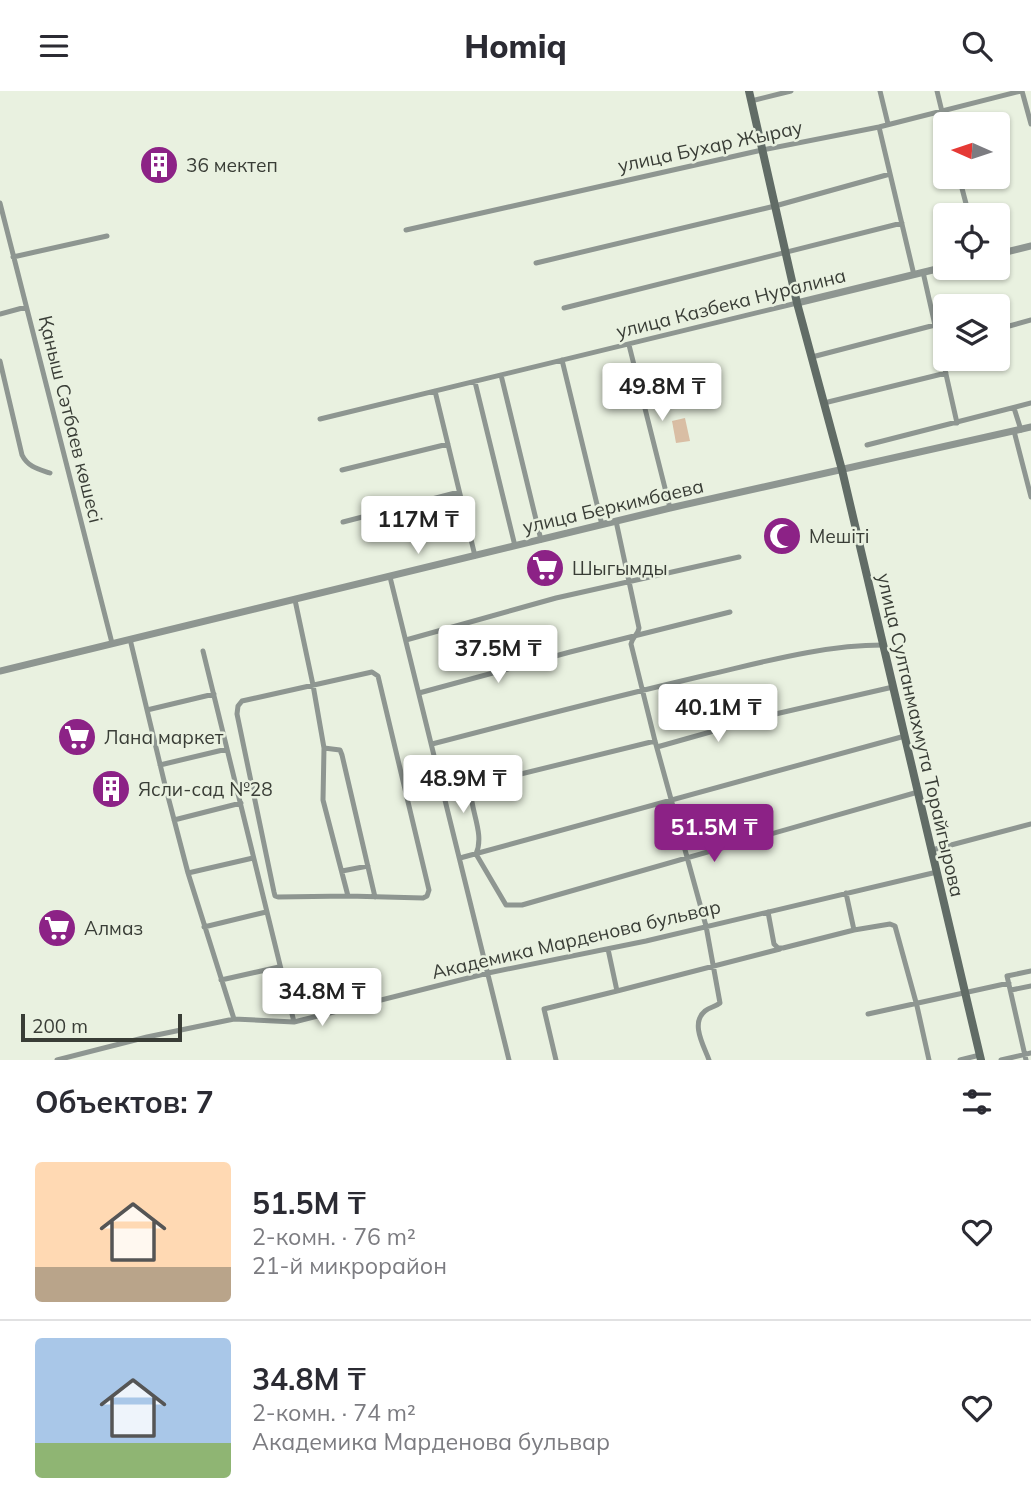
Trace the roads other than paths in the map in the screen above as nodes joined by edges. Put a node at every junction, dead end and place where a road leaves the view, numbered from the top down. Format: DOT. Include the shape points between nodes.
graph roads {
  1 [pos="749,91"];
  2 [pos="791,91"];
  3 [pos="880,91"];
  4 [pos="937,91"];
  5 [pos="1021,91"];
  6 [pos="996,94"];
  7 [pos="751,101"];
  8 [pos="942,111"];
  9 [pos="888,124"];
  10 [pos="1031,124"];
  11 [pos="879,127"];
  12 [pos="762,150"];
  13 [pos="890,174"];
  14 [pos="0,203"];
  15 [pos="775,206"];
  16 [pos="902,223"];
  17 [pos="406,230"];
  18 [pos="107,236"];
  19 [pos="1031,246"];
  20 [pos="785,251"];
  21 [pos="1010,251"];
  22 [pos="13,257"];
  23 [pos="536,263"];
  24 [pos="933,270"];
  25 [pos="918,274"];
  26 [pos="797,303"];
  27 [pos="26,307"];
  28 [pos="564,308"];
  29 [pos="0,314"];
  30 [pos="933,319"];
  31 [pos="1031,320"];
  32 [pos="933,326"];
  33 [pos="1010,326"];
  34 [pos="629,345"];
  35 [pos="811,357"];
  36 [pos="562,360"];
  37 [pos="0,361"];
  38 [pos="946,373"];
  39 [pos="501,375"];
  40 [pos="475,381"];
  41 [pos="435,391"];
  42 [pos="824,403"];
  43 [pos="1031,403"];
  44 [pos="1014,408"];
  45 [pos="320,419"];
  46 [pos="957,423"];
  47 [pos="1031,427"];
  48 [pos="1017,431"];
  49 [pos="448,444"];
  50 [pos="867,445"];
  51 [pos="342,470"];
  52 [pos="842,470"];
  53 [pos="50,473"];
  54 [pos="459,492"];
  55 [pos="1031,496"];
  56 [pos="670,508"];
  57 [pos="616,521"];
  58 [pos="342,522"];
  59 [pos="602,524"];
  60 [pos="541,540"];
  61 [pos="515,546"];
  62 [pos="475,556"];
  63 [pos="739,557"];
  64 [pos="390,577"];
  65 [pos="628,582"];
  66 [pos="295,600"];
  67 [pos="730,612"];
  68 [pos="637,635"];
  69 [pos="130,639"];
  70 [pos="406,640"];
  71 [pos="112,643"];
  72 [pos="883,645"];
  73 [pos="203,652"];
  74 [pos="0,671"];
  75 [pos="313,685"];
  76 [pos="894,687"];
  77 [pos="643,690"];
  78 [pos="419,693"];
  79 [pos="214,694"];
  80 [pos="147,710"];
  81 [pos="905,736"];
  82 [pos="432,744"];
  83 [pos="656,744"];
  84 [pos="324,748"];
  85 [pos="227,749"];
  86 [pos="160,765"];
  87 [pos="918,792"];
  88 [pos="671,801"];
  89 [pos="241,803"];
  90 [pos="174,820"];
  91 [pos="1031,824"];
  92 [pos="932,850"];
  93 [pos="476,854"];
  94 [pos="253,858"];
  95 [pos="687,858"];
  96 [pos="460,859"];
  97 [pos="368,866"];
  98 [pos="342,871"];
  99 [pos="937,872"];
  100 [pos="188,873"];
  101 [pos="846,893"];
  102 [pos="348,896"];
  103 [pos="375,897"];
  104 [pos="266,912"];
  105 [pos="768,912"];
  106 [pos="706,926"];
  107 [pos="204,927"];
  108 [pos="854,930"];
  109 [pos="783,948"];
  110 [pos="608,949"];
  111 [pos="712,966"];
  112 [pos="279,967"];
  113 [pos="1031,971"];
  114 [pos="488,973"];
  115 [pos="221,980"];
  116 [pos="1031,986"];
  117 [pos="1010,987"];
  118 [pos="617,991"];
  119 [pos="966,994"];
  120 [pos="916,1004"];
  121 [pos="868,1014"];
  122 [pos="234,1019"];
  123 [pos="293,1022"];
  124 [pos="1027,1056"];
  125 [pos="981,1058"];
  126 [pos="57,1060"];
  127 [pos="509,1060"];
  128 [pos="556,1060"];
  129 [pos="709,1060"];
  130 [pos="929,1060"];
  131 [pos="960,1060"];
  132 [pos="1001,1060"];
  1 -- 7 [label="main road, улица Султанмахмута Торайгырова"];
  2 -- 7 [label="street"];
  3 -- 9 [label="street"];
  4 -- 8 [label="street"];
  5 -- 6 [label="street, улица Бухар Жырау"];
  5 -- 10 [label="street"];
  6 -- 8 [label="street, улица Бухар Жырау"];
  7 -- 12 [label="main road, улица Султанмахмута Торайгырова"];
  8 -- 9 [label="street, улица Бухар Жырау"];
  9 -- 11 [label="street, улица Бухар Жырау"];
  11 -- 12 [label="street, улица Бухар Жырау"];
  11 -- 13 [label="street"];
  12 -- 15 [label="main road, улица Султанмахмута Торайгырова"];
  12 -- 17 [label="street, улица Бухар Жырау"];
  13 -- 15 [label="street"];
  13 -- 16 [label="street"];
  14 -- 22 [label="street, Қаныш Сәтбаев көшесі"];
  15 -- 20 [label="main road, улица Султанмахмута Торайгырова"];
  15 -- 23 [label="street"];
  16 -- 20 [label="street"];
  16 -- 25 [label="street"];
  18 -- 22 [label="street"];
  19 -- 21 [label="street"];
  20 -- 26 [label="main road, улица Султанмахмута Торайгырова"];
  20 -- 28 [label="street"];
  22 -- 27 [label="street, Қаныш Сәтбаев көшесі"];
  24 -- 25 [label="street, улица Казбека Нуралина"];
  25 -- 26 [label="street, улица Казбека Нуралина"];
  25 -- 30 [label="street"];
  26 -- 34 [label="street, улица Казбека Нуралина"];
  26 -- 35 [label="main road, улица Султанмахмута Торайгырова"];
  27 -- 29 [label="street"];
  27 -- 71 [label="street, Қаныш Сәтбаев көшесі"];
  31 -- 33 [label="street"];
  32 -- 35 [label="street"];
  34 -- 36 [label="street, улица Казбека Нуралина"];
  34 -- 56 [label="street"];
  35 -- 42 [label="main road, улица Султанмахмута Торайгырова"];
  36 -- 39 [label="street, улица Казбека Нуралина"];
  36 -- 59 [label="street"];
  37 -- 53 [label="street" via="22,455 31,467"];
  38 -- 42 [label="street"];
  38 -- 46 [label="street"];
  39 -- 40 [label="street, улица Казбека Нуралина"];
  39 -- 60 [label="street"];
  40 -- 41 [label="street, улица Казбека Нуралина"];
  40 -- 61 [label="street"];
  41 -- 45 [label="street, улица Казбека Нуралина"];
  41 -- 49 [label="street"];
  42 -- 52 [label="main road, улица Султанмахмута Торайгырова"];
  43 -- 44 [label="street"];
  44 -- 46 [label="street"];
  44 -- 48 [label="street"];
  46 -- 50 [label="street"];
  47 -- 48 [label="street, улица Беркимбаева"];
  48 -- 52 [label="street, улица Беркимбаева"];
  48 -- 55 [label="street"];
  49 -- 51 [label="street"];
  49 -- 54 [label="street"];
  52 -- 56 [label="street, улица Беркимбаева"];
  52 -- 72 [label="main road, улица Султанмахмута Торайгырова"];
  54 -- 58 [label="street"];
  54 -- 62 [label="street"];
  56 -- 57 [label="street, улица Беркимбаева"];
  57 -- 59 [label="street, улица Беркимбаева"];
  57 -- 65 [label="street"];
  59 -- 60 [label="street, улица Беркимбаева"];
  60 -- 61 [label="street, улица Беркимбаева"];
  61 -- 62 [label="street, улица Беркимбаева"];
  62 -- 64 [label="street, улица Беркимбаева"];
  63 -- 65 [label="street"];
  64 -- 66 [label="street, улица Беркимбаева"];
  64 -- 70 [label="street"];
  65 -- 68 [label="street" via="639,625"];
  65 -- 70 [label="street"];
  66 -- 69 [label="street, улица Беркимбаева"];
  66 -- 75 [label="street"];
  67 -- 68 [label="street"];
  68 -- 77 [label="street" via="631,644"];
  68 -- 78 [label="street"];
  69 -- 71 [label="street, улица Беркимбаева"];
  69 -- 80 [label="street"];
  70 -- 78 [label="street"];
  71 -- 74 [label="street, улица Беркимбаева"];
  72 -- 76 [label="main road, улица Султанмахмута Торайгырова"];
  72 -- 77 [label="street" via="834,647"];
  73 -- 79 [label="street"];
  75 -- 84 [label="street"];
  75 -- 102 [label="street" via="242,701 237,714 275,895"];
  75 -- 103 [label="street" via="372,672 378,676 429,890 423,898"];
  76 -- 81 [label="main road, улица Султанмахмута Торайгырова"];
  76 -- 83 [label="street"];
  77 -- 82 [label="street"];
  77 -- 83 [label="street"];
  78 -- 82 [label="street"];
  79 -- 80 [label="street"];
  79 -- 85 [label="street"];
  80 -- 86 [label="street"];
  81 -- 87 [label="main road, улица Султанмахмута Торайгырова"];
  81 -- 88 [label="street"];
  82 -- 96 [label="street"];
  83 -- 88 [label="street"];
  83 -- 93 [label="street" via="476,785 471,790 479,847"];
  84 -- 97 [label="street" via="340,750 342,755"];
  84 -- 98 [label="street" via="323,800"];
  85 -- 86 [label="street"];
  85 -- 89 [label="street"];
  86 -- 90 [label="street"];
  87 -- 92 [label="main road, улица Султанмахмута Торайгырова"];
  87 -- 95 [label="street"];
  88 -- 93 [label="street"];
  88 -- 95 [label="street"];
  89 -- 90 [label="street"];
  89 -- 94 [label="street"];
  90 -- 100 [label="street"];
  91 -- 92 [label="street"];
  92 -- 99 [label="main road, улица Султанмахмута Торайгырова"];
  93 -- 95 [label="street" via="506,905 522,905"];
  93 -- 96 [label="street"];
  94 -- 100 [label="street"];
  94 -- 104 [label="street"];
  95 -- 106 [label="street"];
  96 -- 114 [label="street"];
  97 -- 98 [label="street"];
  97 -- 103 [label="street"];
  98 -- 102 [label="street"];
  99 -- 101 [label="street, Академика Марденова бульвар"];
  99 -- 119 [label="main road, улица Султанмахмута Торайгырова"];
  100 -- 107 [label="street"];
  101 -- 105 [label="street, Академика Марденова бульвар"];
  101 -- 108 [label="street"];
  102 -- 103 [label="street"];
  104 -- 107 [label="street"];
  104 -- 112 [label="street"];
  105 -- 106 [label="street, Академика Марденова бульвар"];
  105 -- 109 [label="street" via="774,944"];
  106 -- 110 [label="street, Академика Марденова бульвар"];
  106 -- 111 [label="street"];
  107 -- 115 [label="street"];
  108 -- 109 [label="street"];
  108 -- 120 [label="street" via="895,926"];
  109 -- 111 [label="street"];
  110 -- 114 [label="street, Академика Марденова бульвар"];
  110 -- 118 [label="street"];
  111 -- 118 [label="street"];
  111 -- 129 [label="street" via="720,1003 701,1015 698,1029"];
  112 -- 115 [label="street"];
  112 -- 123 [label="street"];
  113 -- 117 [label="street" via="1007,976"];
  114 -- 123 [label="street, Академика Марденова бульвар"];
  114 -- 127 [label="street"];
  115 -- 122 [label="street"];
  116 -- 117 [label="street"];
  117 -- 119 [label="street"];
  117 -- 124 [label="street"];
  118 -- 128 [label="street" via="544,1009"];
  119 -- 120 [label="street"];
  119 -- 125 [label="main road, улица Султанмахмута Торайгырова"];
  120 -- 121 [label="street"];
  120 -- 130 [label="street"];
  122 -- 123 [label="street, Академика Марденова бульвар"];
  122 -- 126 [label="street, Академика Марденова бульвар"];
  124 -- 132 [label="street"];
  125 -- 131 [label="street"];
}
